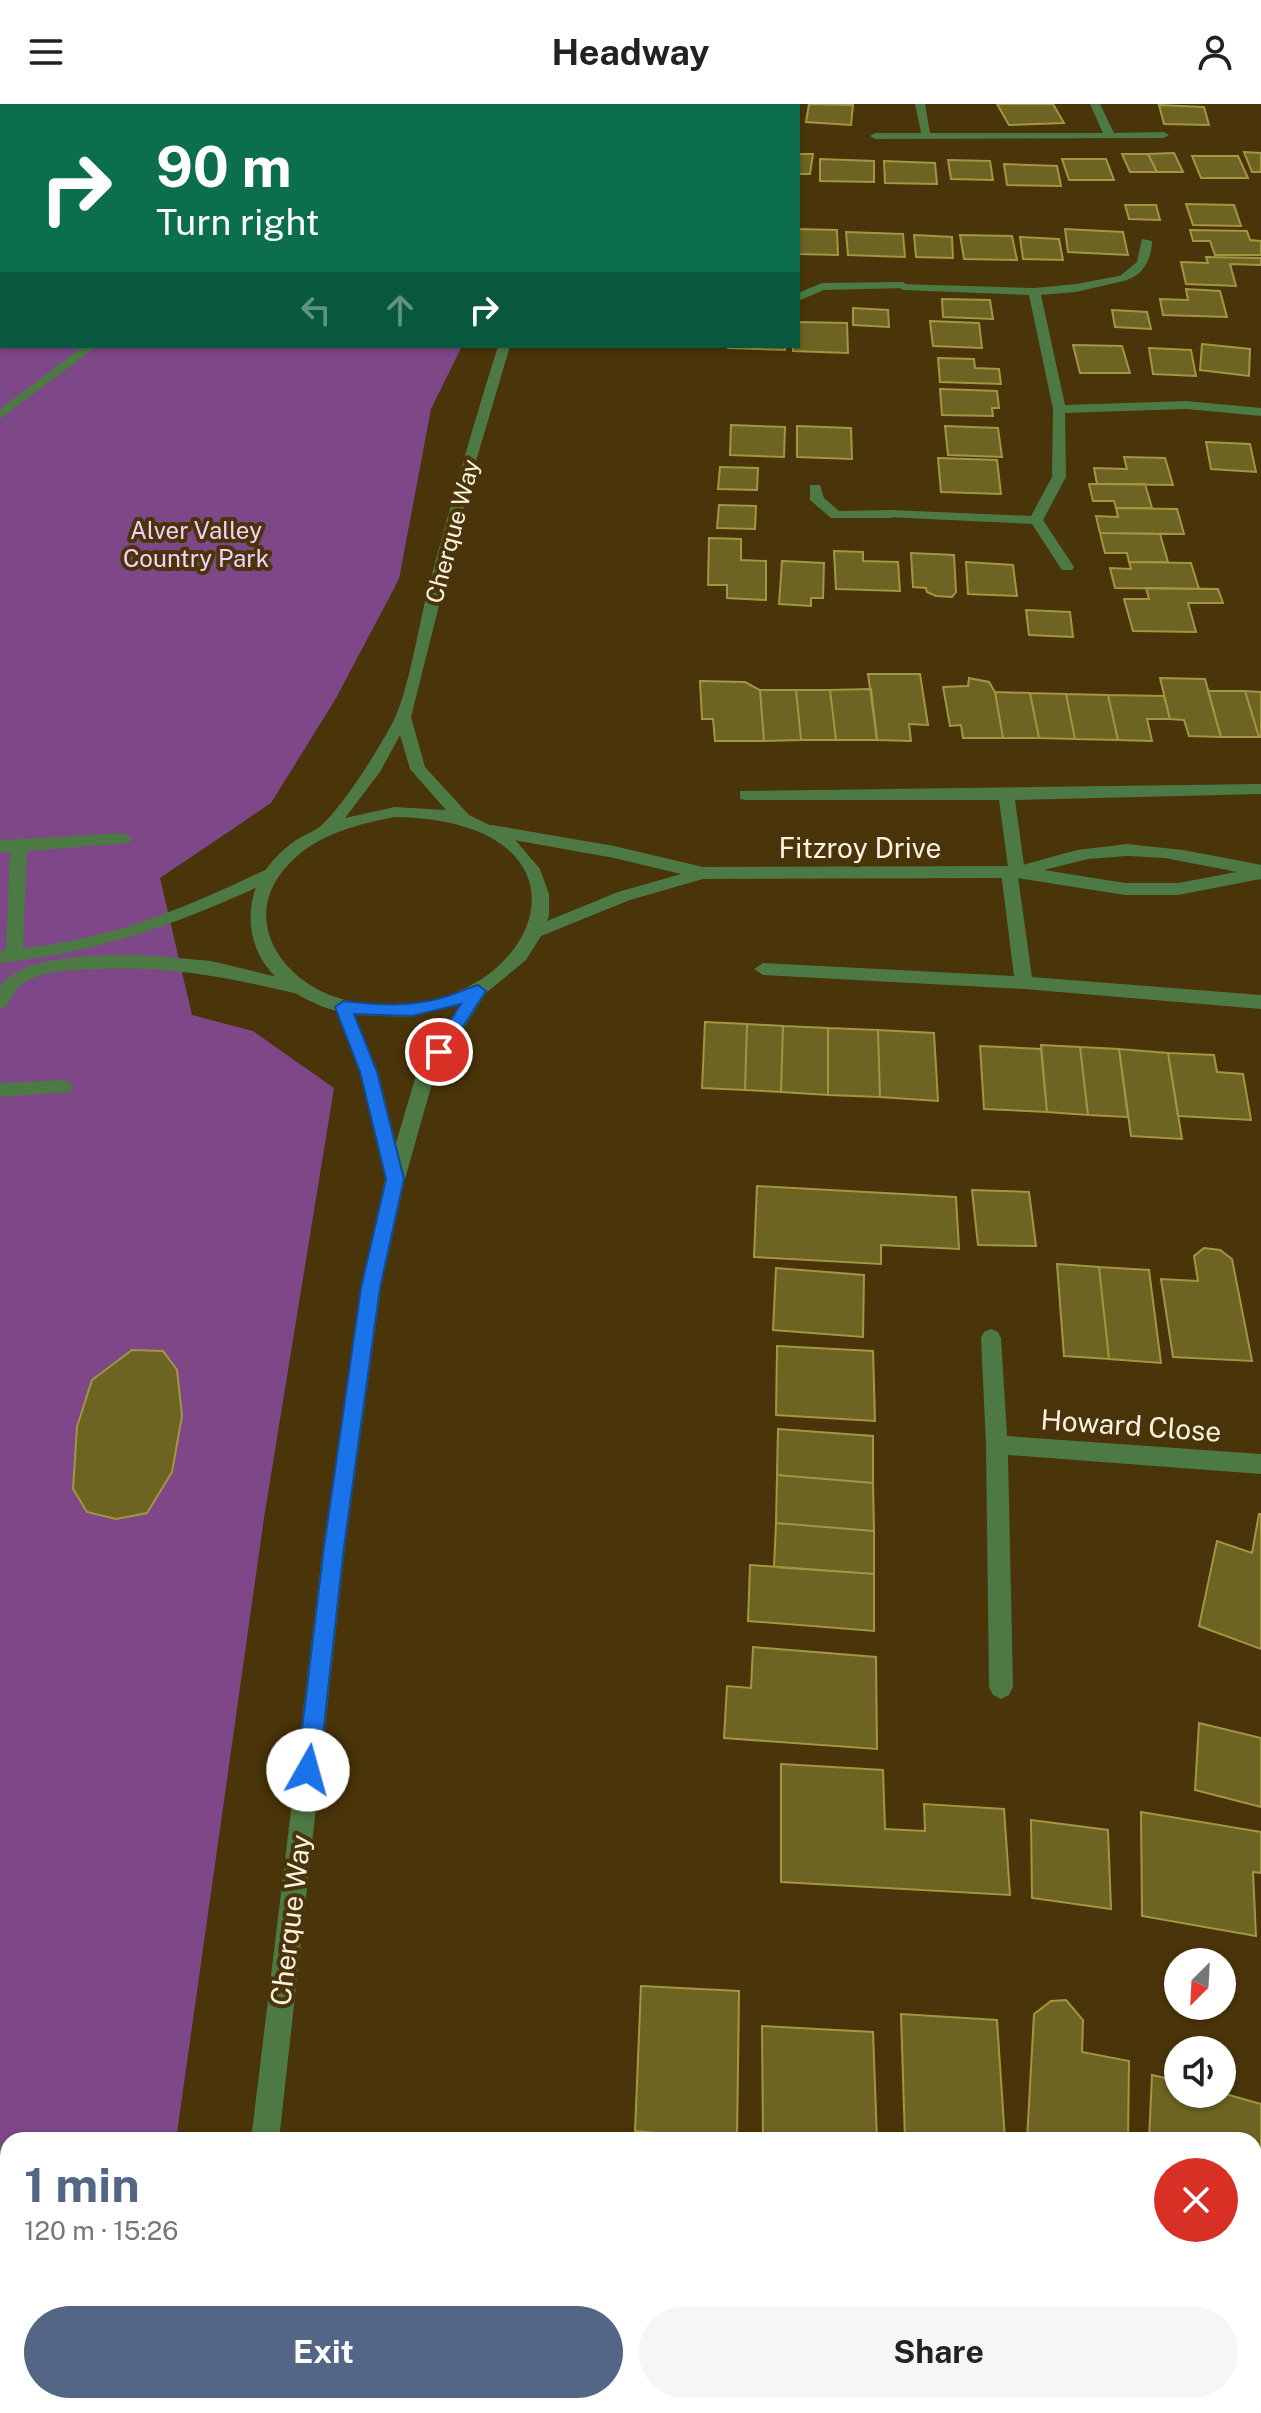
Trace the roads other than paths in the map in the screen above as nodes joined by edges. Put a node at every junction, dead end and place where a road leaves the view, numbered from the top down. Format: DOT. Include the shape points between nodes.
graph roads {
  1 [pos="920,104"];
  2 [pos="1095,104"];
  3 [pos="1164,135"];
  4 [pos="875,136"];
  5 [pos="1110,136"];
  6 [pos="927,137"];
  7 [pos="1146,241"];
  8 [pos="1034,292"];
  9 [pos="800,296"];
  10 [pos="88,348"];
  11 [pos="503,348"];
  12 [pos="1059,409"];
  13 [pos="1261,412"];
  14 [pos="0,415"];
  15 [pos="815,488"];
  16 [pos="1036,520"];
  17 [pos="1067,567"];
  18 [pos="403,717"];
  19 [pos="1261,789"];
  20 [pos="746,795"];
  21 [pos="1006,795"];
  22 [pos="462,818"];
  23 [pos="328,829"];
  24 [pos="492,831"];
  25 [pos="123,839"];
  26 [pos="0,846"];
  27 [pos="19,846"];
  28 [pos="1013,872"];
  29 [pos="1261,872"];
  30 [pos="703,873"];
  31 [pos="271,874"];
  32 [pos="536,932"];
  33 [pos="7,956"];
  34 [pos="763,969"];
  35 [pos="1024,983"];
  36 [pos="298,988"];
  37 [pos="478,991"];
  38 [pos="0,1002"];
  39 [pos="1261,1002"];
  40 [pos="343,1007"];
  41 [pos="63,1087"];
  42 [pos="0,1090"];
  43 [pos="395,1179"];
  44 [pos="991,1338"];
  45 [pos="997,1445"];
  46 [pos="1261,1464"];
  47 [pos="1001,1687"];
  48 [pos="266,2132"];
  1 -- 6 [label="street"];
  2 -- 5 [label="street"];
  3 -- 5 [label="street"];
  4 -- 6 [label="street"];
  5 -- 6 [label="street"];
  7 -- 8 [label="street" via="1148,254 1142,266 1124,278"];
  8 -- 9 [label="street" via="822,287"];
  8 -- 12 [label="street"];
  10 -- 14 [label="street"];
  11 -- 18 [label="street, Cherque Way"];
  12 -- 13 [label="street" via="1186,405"];
  12 -- 16 [label="street" via="1059,477"];
  15 -- 16 [label="street" via="817,500 836,515"];
  16 -- 17 [label="street"];
  18 -- 22 [label="street" via="418,769"];
  18 -- 23 [label="street, Cherque Way" via="374,768"];
  19 -- 21 [label="street"];
  20 -- 21 [label="street"];
  21 -- 28 [label="street"];
  22 -- 23 [label="street" via="395,812"];
  22 -- 24 [label="street"];
  23 -- 31 [label="street" via="286,856"];
  24 -- 30 [label="street, Fitzroy Drive"];
  24 -- 32 [label="street" via="519,850 536,875 542,903"];
  25 -- 27 [label="street"];
  26 -- 27 [label="street"];
  27 -- 33 [label="street"];
  28 -- 29 [label="street, Fitzroy Drive" via="1125,889 1165,889"];
  28 -- 29 [label="street, Fitzroy Drive" via="1112,850 1168,853"];
  28 -- 30 [label="street, Fitzroy Drive"];
  28 -- 35 [label="street"];
  30 -- 32 [label="street, Fitzroy Drive" via="624,896"];
  31 -- 33 [label="street" via="198,910 111,941"];
  31 -- 36 [label="street" via="256,922 276,969"];
  32 -- 37 [label="street" via="523,954"];
  34 -- 35 [label="street"];
  35 -- 39 [label="street"];
  36 -- 38 [label="street" via="211,967 144,961 72,964 18,978"];
  36 -- 40 [label="street"];
  37 -- 40 [label="street" via="412,1010"];
  37 -- 43 [label="street, Cherque Way" via="426,1072"];
  40 -- 43 [label="street, Cherque Way" via="369,1072"];
  41 -- 42 [label="street"];
  43 -- 48 [label="street, Cherque Way" via="371,1288 334,1547"];
  44 -- 45 [label="street"];
  45 -- 46 [label="street, Howard Close"];
  45 -- 47 [label="street"];
}
